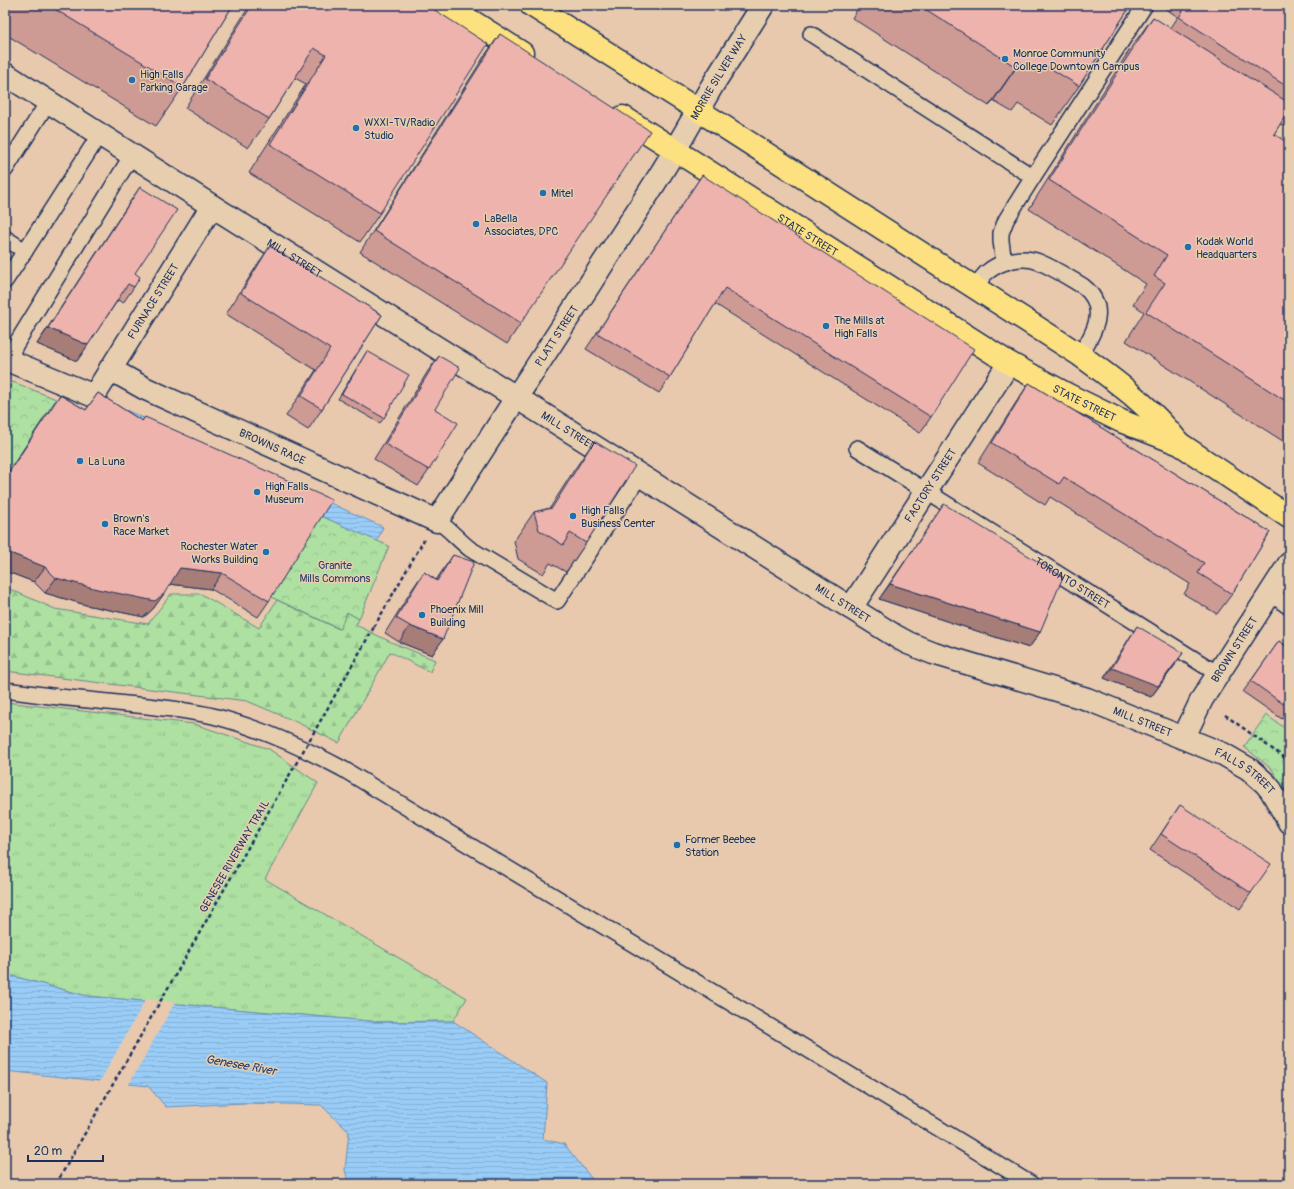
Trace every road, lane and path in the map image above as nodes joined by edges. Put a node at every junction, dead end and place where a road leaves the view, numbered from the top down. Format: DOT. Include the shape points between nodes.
graph roads {
  1 [pos="446,5"];
  2 [pos="531,5"];
  3 [pos="763,5"];
  4 [pos="1145,5"];
  5 [pos="811,34"];
  6 [pos="539,64"];
  7 [pos="5,74"];
  8 [pos="48,102"];
  9 [pos="606,106"];
  10 [pos="698,110"];
  11 [pos="100,134"];
  12 [pos="674,150"];
  13 [pos="132,155"];
  14 [pos="5,170"];
  15 [pos="1033,177"];
  16 [pos="212,206"];
  17 [pos="5,238"];
  18 [pos="25,251"];
  19 [pos="1006,262"];
  20 [pos="5,281"];
  21 [pos="975,287"];
  22 [pos="1080,355"];
  23 [pos="9,360"];
  24 [pos="1009,363"];
  25 [pos="110,370"];
  26 [pos="516,398"];
  27 [pos="1180,444"];
  28 [pos="857,448"];
  29 [pos="640,475"];
  30 [pos="927,491"];
  31 [pos="1289,517"];
  32 [pos="431,528"];
  33 [pos="1289,564"];
  34 [pos="1270,593"];
  35 [pos="1289,607"];
  36 [pos="851,608"];
  37 [pos="1218,674"];
  38 [pos="5,690"];
  39 [pos="1225,715"];
  40 [pos="1184,737"];
  41 [pos="1289,761"];
  42 [pos="1289,822"];
  43 [pos="56,1184"];
  44 [pos="1031,1184"];
  1 -- 6 [label="main road"];
  2 -- 10 [label="main road, STATE STREET"];
  3 -- 10 [label="street, MORRIE SILVER WAY"];
  4 -- 15 [label="lane"];
  5 -- 15 [label="lane"];
  7 -- 8 [label="street, MILL STREET"];
  8 -- 11 [label="street, MILL STREET"];
  8 -- 14 [label="lane"];
  9 -- 12 [label="main road, STATE STREET"];
  10 -- 12 [label="street, MORRIE SILVER WAY"];
  10 -- 21 [label="main road, STATE STREET"];
  11 -- 13 [label="street, MILL STREET"];
  11 -- 18 [label="lane"];
  12 -- 24 [label="main road, STATE STREET"];
  12 -- 26 [label="street, PLATT STREET"];
  13 -- 16 [label="street, MILL STREET"];
  13 -- 23 [label="lane" via="16,344"];
  15 -- 19 [label="lane" via="1006,220 1001,233"];
  16 -- 25 [label="street, FURNACE STREET"];
  16 -- 26 [label="street, MILL STREET"];
  17 -- 18 [label="lane"];
  18 -- 20 [label="lane"];
  19 -- 21 [label="lane" via="986,273"];
  19 -- 22 [label="lane" via="1021,259 1038,262 1089,291 1097,306 1096,323 1091,339"];
  21 -- 22 [label="main road, STATE STREET"];
  22 -- 27 [label="main road, STATE STREET" via="1153,413"];
  23 -- 25 [label="street, FURNACE STREET" via="94,396"];
  24 -- 27 [label="main road, STATE STREET" via="1121,422"];
  24 -- 30 [label="street, FACTORY STREET"];
  25 -- 32 [label="street, BROWNS RACE"];
  26 -- 29 [label="street, MILL STREET"];
  26 -- 32 [label="street, PLATT STREET"];
  27 -- 31 [label="main road, STATE STREET"];
  28 -- 30 [label="lane, TORONTO STREET"];
  29 -- 32 [label="lane" via="557,601 470,548 442,524"];
  29 -- 36 [label="street, MILL STREET"];
  30 -- 36 [label="street, FACTORY STREET"];
  30 -- 37 [label="lane, TORONTO STREET"];
  32 -- 43 [label="path, GENESEE RIVERWAY TRAIL, bridge"];
  33 -- 34 [label="street, BROWN STREET"];
  34 -- 35 [label="lane"];
  34 -- 37 [label="street, BROWN STREET"];
  36 -- 40 [label="street, MILL STREET" via="896,637 920,648 1082,697"];
  37 -- 40 [label="street, BROWN STREET" via="1202,698"];
  38 -- 44 [label="lane" via="159,707 214,716 252,728 317,755"];
  39 -- 41 [label="path"];
  40 -- 42 [label="street, FALLS STREET" via="1223,754 1258,776 1271,790"];
}
